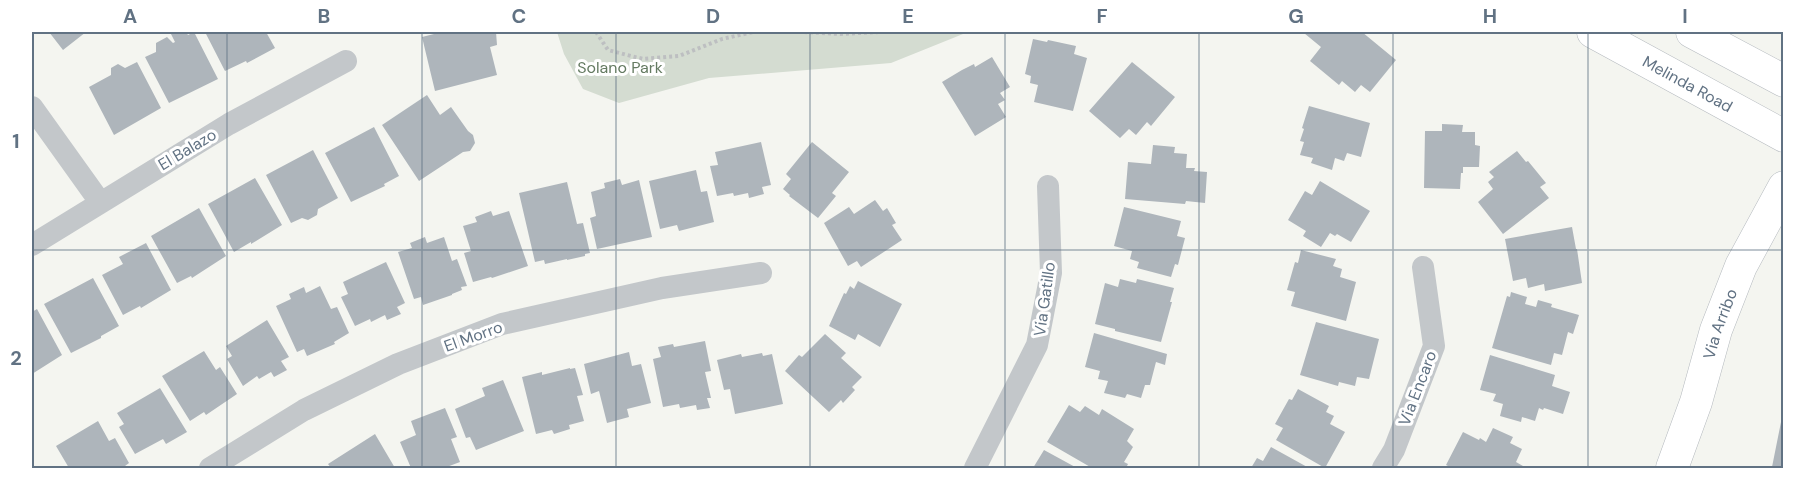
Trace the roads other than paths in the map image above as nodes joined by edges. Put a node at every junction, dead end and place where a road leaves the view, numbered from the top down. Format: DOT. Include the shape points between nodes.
graph roads {
  1 [pos="1593,32"];
  2 [pos="1692,32"];
  3 [pos="346,61"];
  4 [pos="1784,81"];
  5 [pos="32,107"];
  6 [pos="1784,136"];
  7 [pos="1048,186"];
  8 [pos="1784,187"];
  9 [pos="100,202"];
  10 [pos="32,244"];
  11 [pos="1423,267"];
  12 [pos="761,273"];
  13 [pos="210,468"];
  14 [pos="975,468"];
  15 [pos="1383,468"];
  16 [pos="1672,468"];
  1 -- 6 [label="main road, Melinda Road"];
  2 -- 4 [label="main road"];
  3 -- 9 [label="street, El Balazo" via="229,124"];
  5 -- 9 [label="street"];
  7 -- 14 [label="street, Via Gatillo" via="1051,273 1037,345"];
  8 -- 16 [label="main road, Via Arribo" via="1741,266"];
  9 -- 10 [label="street, El Balazo"];
  11 -- 15 [label="street, Via Encaro" via="1434,346 1394,450"];
  12 -- 13 [label="street, El Morro" via="662,288 502,324 398,364 304,410"];
}
